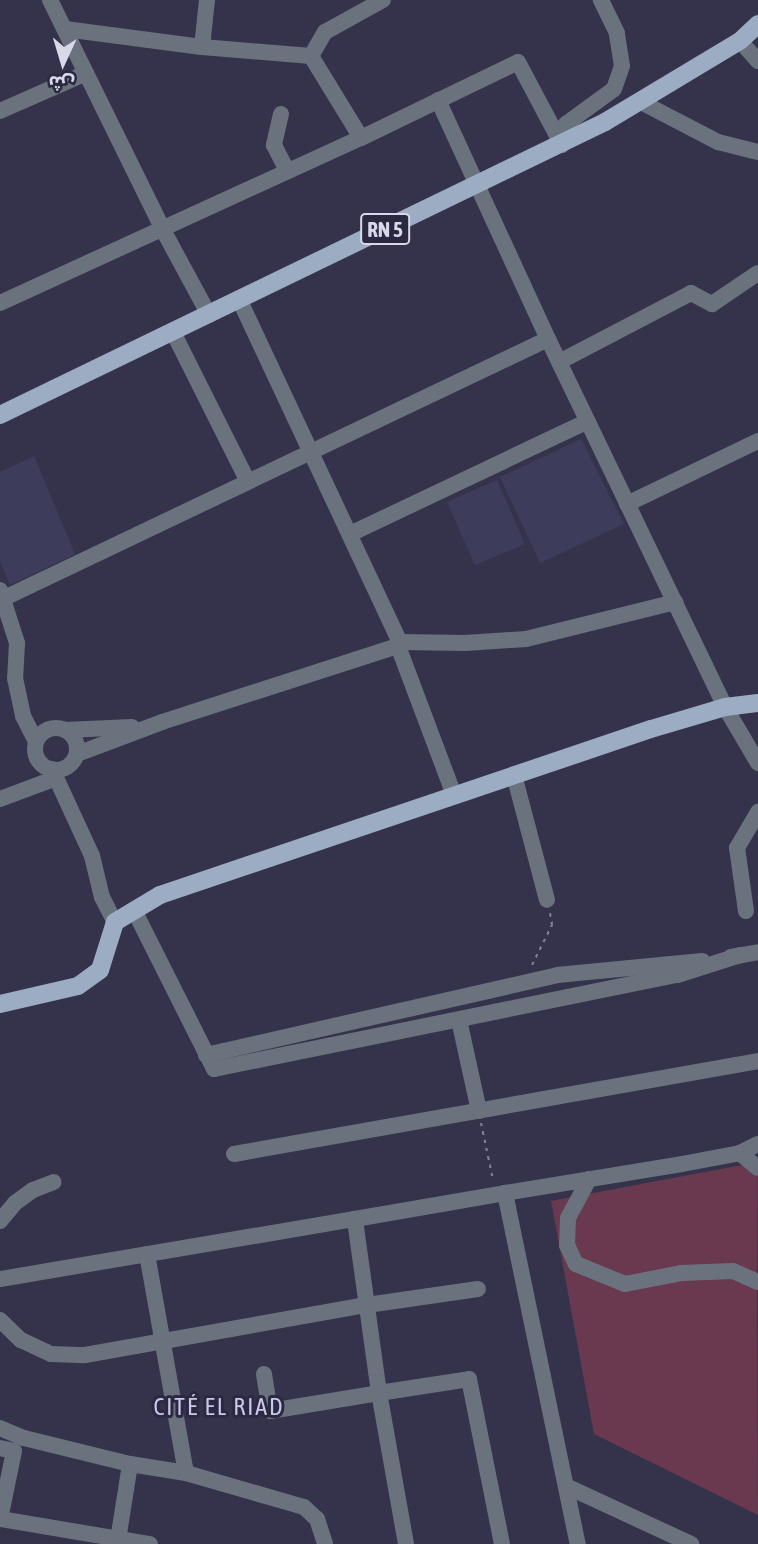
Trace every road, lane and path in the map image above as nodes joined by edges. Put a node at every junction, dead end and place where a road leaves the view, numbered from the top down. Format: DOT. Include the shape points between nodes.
graph roads {
  1 [pos="50,0"];
  2 [pos="207,0"];
  3 [pos="383,0"];
  4 [pos="601,0"];
  5 [pos="758,24"];
  6 [pos="65,29"];
  7 [pos="740,40"];
  8 [pos="202,47"];
  9 [pos="311,56"];
  10 [pos="758,61"];
  11 [pos="86,73"];
  12 [pos="438,100"];
  13 [pos="641,102"];
  14 [pos="0,111"];
  15 [pos="281,114"];
  16 [pos="361,138"];
  17 [pos="559,140"];
  18 [pos="758,152"];
  19 [pos="287,171"];
  20 [pos="477,182"];
  21 [pos="162,228"];
  22 [pos="758,273"];
  23 [pos="240,301"];
  24 [pos="0,303"];
  25 [pos="209,315"];
  26 [pos="173,332"];
  27 [pos="548,339"];
  28 [pos="559,362"];
  29 [pos="0,415"];
  30 [pos="588,421"];
  31 [pos="758,441"];
  32 [pos="310,450"];
  33 [pos="247,480"];
  34 [pos="627,504"];
  35 [pos="350,534"];
  36 [pos="1,596"];
  37 [pos="675,602"];
  38 [pos="399,644"];
  39 [pos="16,664"];
  40 [pos="0,670"];
  41 [pos="758,704"];
  42 [pos="726,707"];
  43 [pos="162,722"];
  44 [pos="65,730"];
  45 [pos="36,741"];
  46 [pos="758,763"];
  47 [pos="63,767"];
  48 [pos="514,775"];
  49 [pos="454,795"];
  50 [pos="0,799"];
  51 [pos="758,812"];
  52 [pos="547,900"];
  53 [pos="134,910"];
  54 [pos="746,911"];
  55 [pos="115,922"];
  56 [pos="758,952"];
  57 [pos="740,956"];
  58 [pos="523,983"];
  59 [pos="0,1004"];
  60 [pos="459,1020"];
  61 [pos="206,1055"];
  62 [pos="758,1061"];
  63 [pos="479,1111"];
  64 [pos="758,1144"];
  65 [pos="740,1153"];
  66 [pos="234,1154"];
  67 [pos="758,1168"];
  68 [pos="589,1179"];
  69 [pos="54,1182"];
  70 [pos="500,1194"];
  71 [pos="355,1219"];
  72 [pos="0,1221"];
  73 [pos="147,1254"];
  74 [pos="0,1279"];
  75 [pos="758,1282"];
  76 [pos="478,1289"];
  77 [pos="367,1305"];
  78 [pos="0,1320"];
  79 [pos="163,1341"];
  80 [pos="264,1374"];
  81 [pos="379,1393"];
  82 [pos="0,1428"];
  83 [pos="0,1448"];
  84 [pos="130,1464"];
  85 [pos="186,1473"];
  86 [pos="566,1486"];
  87 [pos="0,1519"];
  88 [pos="118,1539"];
  89 [pos="150,1544"];
  90 [pos="325,1544"];
  91 [pos="406,1544"];
  92 [pos="502,1544"];
  93 [pos="578,1544"];
  94 [pos="691,1544"];
  1 -- 6 [label="street"];
  2 -- 8 [label="street"];
  3 -- 9 [label="street" via="325,32"];
  4 -- 17 [label="street" via="617,33 622,66 614,89 566,124"];
  5 -- 7 [label="main road, RN 5"];
  6 -- 8 [label="street"];
  6 -- 11 [label="street"];
  7 -- 10 [label="street"];
  7 -- 13 [label="main road, RN 5"];
  8 -- 9 [label="street"];
  9 -- 16 [label="street"];
  11 -- 14 [label="street"];
  11 -- 21 [label="street"];
  12 -- 16 [label="street"];
  12 -- 17 [label="street" via="518,62"];
  12 -- 20 [label="street"];
  13 -- 17 [label="main road, RN 5"];
  13 -- 18 [label="street" via="718,142"];
  15 -- 19 [label="street" via="274,145"];
  16 -- 19 [label="street"];
  17 -- 20 [label="main road, RN 5"];
  19 -- 21 [label="street"];
  20 -- 23 [label="main road, RN 5"];
  20 -- 27 [label="street"];
  21 -- 24 [label="street"];
  21 -- 25 [label="street"];
  22 -- 28 [label="street" via="712,304 691,293"];
  23 -- 25 [label="main road, RN 5"];
  23 -- 32 [label="street"];
  25 -- 26 [label="main road, RN 5"];
  26 -- 29 [label="main road, RN 5"];
  26 -- 33 [label="street"];
  27 -- 28 [label="street"];
  27 -- 32 [label="street"];
  28 -- 30 [label="street"];
  30 -- 34 [label="street"];
  30 -- 35 [label="street"];
  31 -- 34 [label="street"];
  32 -- 33 [label="street"];
  32 -- 35 [label="street"];
  33 -- 36 [label="street"];
  34 -- 37 [label="street"];
  35 -- 38 [label="street"];
  36 -- 39 [label="street" via="17,643"];
  37 -- 38 [label="street" via="526,639"];
  37 -- 42 [label="street"];
  38 -- 43 [label="street"];
  38 -- 49 [label="street"];
  39 -- 40 [label="street"];
  39 -- 45 [label="street" via="23,716"];
  41 -- 42 [label="main road"];
  42 -- 46 [label="street"];
  42 -- 48 [label="main road"];
  43 -- 44 [label="street"];
  43 -- 47 [label="street"];
  44 -- 45 [label="street" via="52,728"];
  44 -- 47 [label="street" via="74,737"];
  45 -- 47 [label="street" via="40,762"];
  47 -- 50 [label="street"];
  47 -- 55 [label="street" via="69,808"];
  48 -- 49 [label="main road"];
  48 -- 52 [label="street"];
  49 -- 53 [label="main road" via="160,895"];
  51 -- 54 [label="street" via="737,848"];
  52 -- 58 [label="path" via="552,925"];
  53 -- 55 [label="main road"];
  53 -- 61 [label="street"];
  55 -- 59 [label="main road" via="100,970 78,986"];
  56 -- 57 [label="street"];
  57 -- 58 [label="street" via="557,975"];
  57 -- 60 [label="street" via="678,975"];
  58 -- 61 [label="street"];
  60 -- 61 [label="street" via="214,1069"];
  60 -- 63 [label="street"];
  62 -- 63 [label="street"];
  63 -- 66 [label="street"];
  63 -- 70 [label="path"];
  64 -- 65 [label="street"];
  65 -- 67 [label="street"];
  65 -- 68 [label="street"];
  68 -- 70 [label="street"];
  68 -- 75 [label="street" via="568,1218 567,1245 576,1264 625,1284 681,1273 733,1271"];
  69 -- 72 [label="street" via="33,1189"];
  70 -- 71 [label="street"];
  70 -- 86 [label="street"];
  71 -- 73 [label="street"];
  71 -- 77 [label="street"];
  73 -- 74 [label="street"];
  73 -- 79 [label="street"];
  76 -- 77 [label="street"];
  77 -- 79 [label="street"];
  77 -- 81 [label="street"];
  78 -- 79 [label="street" via="21,1340 51,1354 85,1355"];
  79 -- 85 [label="street"];
  80 -- 81 [label="street" via="270,1411"];
  81 -- 91 [label="street"];
  81 -- 92 [label="street" via="469,1379"];
  82 -- 84 [label="street"];
  83 -- 87 [label="street" via="14,1451"];
  84 -- 85 [label="street"];
  84 -- 88 [label="street"];
  85 -- 90 [label="street" via="304,1507 317,1519"];
  86 -- 93 [label="street"];
  86 -- 94 [label="street"];
  87 -- 88 [label="street"];
  88 -- 89 [label="street"];
}
